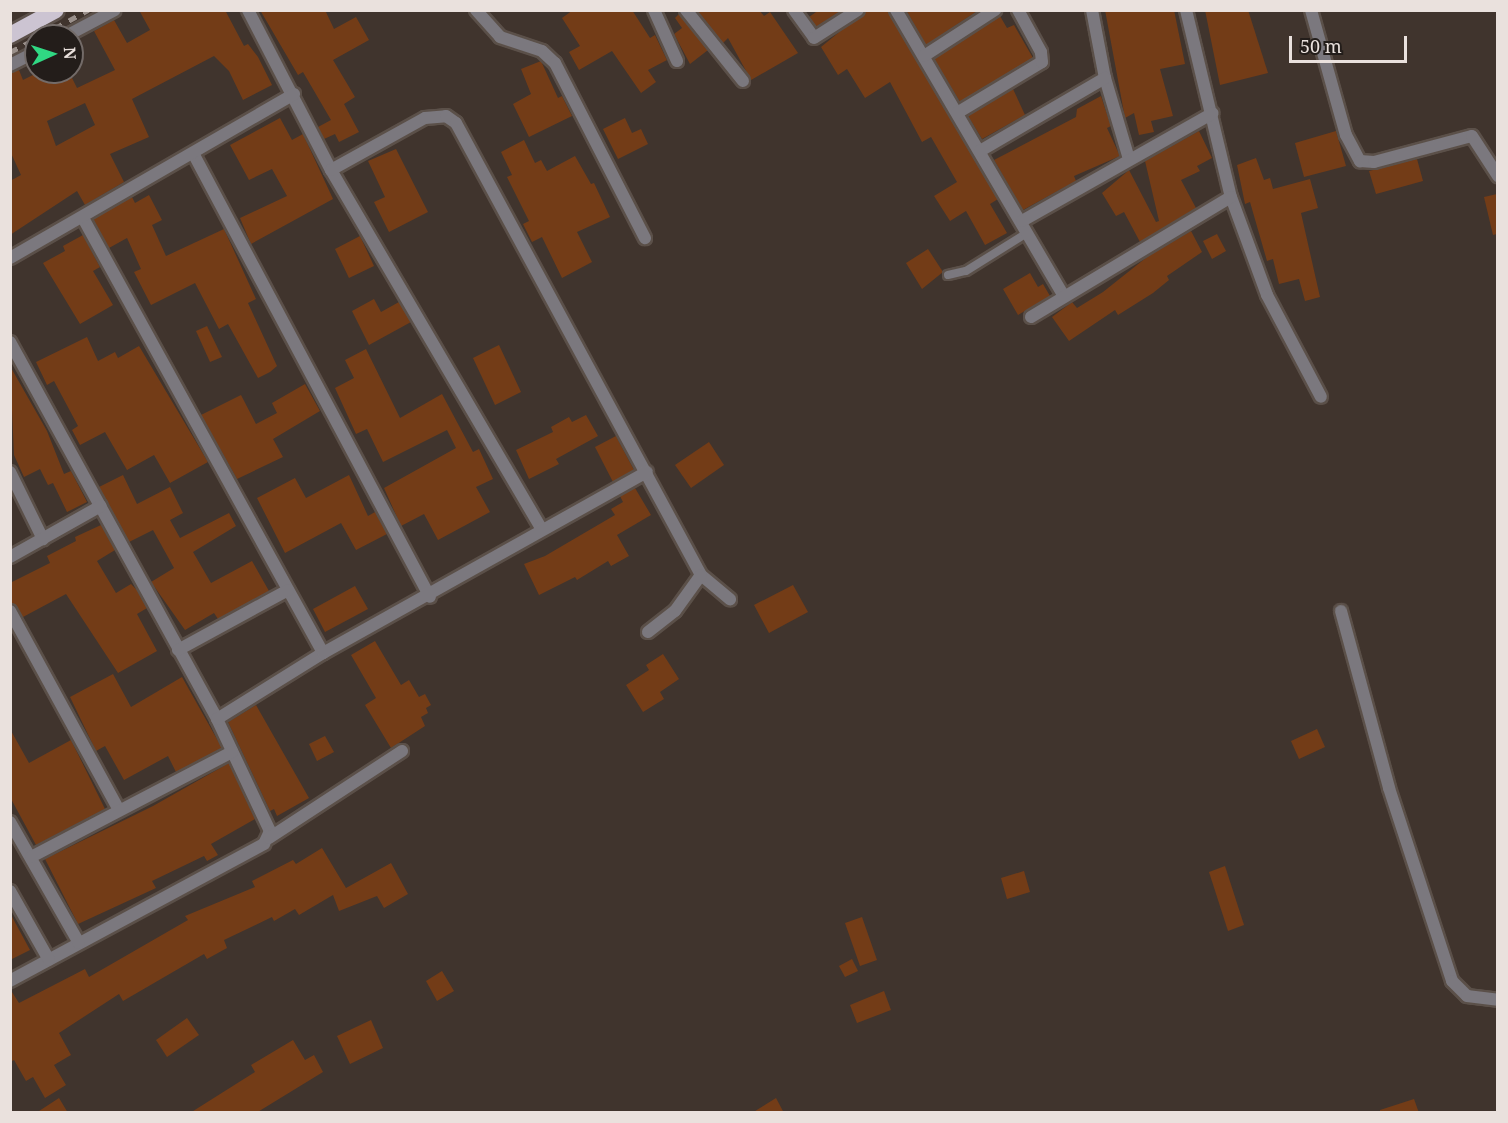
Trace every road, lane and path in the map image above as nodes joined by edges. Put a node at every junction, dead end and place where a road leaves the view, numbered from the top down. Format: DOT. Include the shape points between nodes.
graph roads {
  1 [pos="56,10"];
  2 [pos="115,10"];
  3 [pos="248,10"];
  4 [pos="476,10"];
  5 [pos="654,10"];
  6 [pos="686,10"];
  7 [pos="794,10"];
  8 [pos="858,10"];
  9 [pos="897,10"];
  10 [pos="994,10"];
  11 [pos="1018,10"];
  12 [pos="1092,10"];
  13 [pos="1186,10"];
  14 [pos="1311,10"];
  15 [pos="84,26"];
  16 [pos="10,35"];
  17 [pos="924,56"];
  18 [pos="24,58"];
  19 [pos="677,62"];
  20 [pos="10,65"];
  21 [pos="1105,78"];
  22 [pos="743,81"];
  23 [pos="294,94"];
  24 [pos="957,113"];
  25 [pos="1213,113"];
  26 [pos="980,151"];
  27 [pos="193,153"];
  28 [pos="1129,159"];
  29 [pos="330,170"];
  30 [pos="1497,176"];
  31 [pos="1231,197"];
  32 [pos="82,218"];
  33 [pos="1022,220"];
  34 [pos="1027,233"];
  35 [pos="645,238"];
  36 [pos="10,258"];
  37 [pos="948,275"];
  38 [pos="1064,296"];
  39 [pos="1031,317"];
  40 [pos="10,342"];
  41 [pos="1322,397"];
  42 [pos="10,472"];
  43 [pos="647,472"];
  44 [pos="101,507"];
  45 [pos="542,530"];
  46 [pos="43,539"];
  47 [pos="10,557"];
  48 [pos="701,574"];
  49 [pos="288,590"];
  50 [pos="430,597"];
  51 [pos="730,598"];
  52 [pos="10,611"];
  53 [pos="1341,611"];
  54 [pos="648,632"];
  55 [pos="178,650"];
  56 [pos="323,653"];
  57 [pos="217,719"];
  58 [pos="402,750"];
  59 [pos="232,752"];
  60 [pos="118,808"];
  61 [pos="10,822"];
  62 [pos="269,838"];
  63 [pos="31,857"];
  64 [pos="10,891"];
  65 [pos="79,943"];
  66 [pos="49,960"];
  67 [pos="10,981"];
  68 [pos="1497,1000"];
  1 -- 16 [label="highway"];
  2 -- 15 [label="street"];
  3 -- 23 [label="street"];
  4 -- 35 [label="street" via="500,37 542,51 555,63"];
  5 -- 19 [label="street"];
  6 -- 22 [label="street"];
  7 -- 8 [label="street" via="814,38"];
  9 -- 17 [label="street"];
  10 -- 17 [label="street"];
  11 -- 24 [label="street" via="1041,52 1042,62"];
  12 -- 21 [label="street"];
  13 -- 25 [label="street"];
  14 -- 30 [label="street" via="1346,135 1360,161 1374,162 1472,136"];
  17 -- 24 [label="street"];
  18 -- 20 [label="street"];
  21 -- 26 [label="street"];
  21 -- 28 [label="street"];
  23 -- 27 [label="street"];
  23 -- 29 [label="street"];
  24 -- 26 [label="street"];
  25 -- 28 [label="street"];
  25 -- 31 [label="street"];
  26 -- 33 [label="street"];
  27 -- 32 [label="street"];
  27 -- 50 [label="street"];
  28 -- 33 [label="street"];
  29 -- 43 [label="street" via="424,118 446,116 456,123"];
  29 -- 45 [label="street"];
  31 -- 38 [label="street"];
  31 -- 41 [label="street" via="1268,295"];
  32 -- 36 [label="street"];
  32 -- 49 [label="street"];
  33 -- 34 [label="street"];
  34 -- 37 [label="lane" via="966,271"];
  34 -- 38 [label="street"];
  38 -- 39 [label="street"];
  40 -- 44 [label="street"];
  42 -- 46 [label="street"];
  43 -- 45 [label="street"];
  43 -- 48 [label="street"];
  44 -- 46 [label="street"];
  44 -- 55 [label="street"];
  45 -- 50 [label="street"];
  46 -- 47 [label="street"];
  48 -- 51 [label="street"];
  48 -- 54 [label="street" via="682,604"];
  49 -- 55 [label="street"];
  49 -- 56 [label="street"];
  50 -- 56 [label="street"];
  52 -- 60 [label="street"];
  53 -- 68 [label="street" via="1389,788 1452,981 1467,996"];
  55 -- 57 [label="street"];
  56 -- 57 [label="street"];
  57 -- 59 [label="street"];
  58 -- 62 [label="street"];
  59 -- 60 [label="street"];
  59 -- 62 [label="street" via="270,831"];
  60 -- 63 [label="street"];
  61 -- 63 [label="street"];
  62 -- 65 [label="street"];
  63 -- 65 [label="street"];
  64 -- 66 [label="street"];
  65 -- 66 [label="street"];
  66 -- 67 [label="street"];
}
